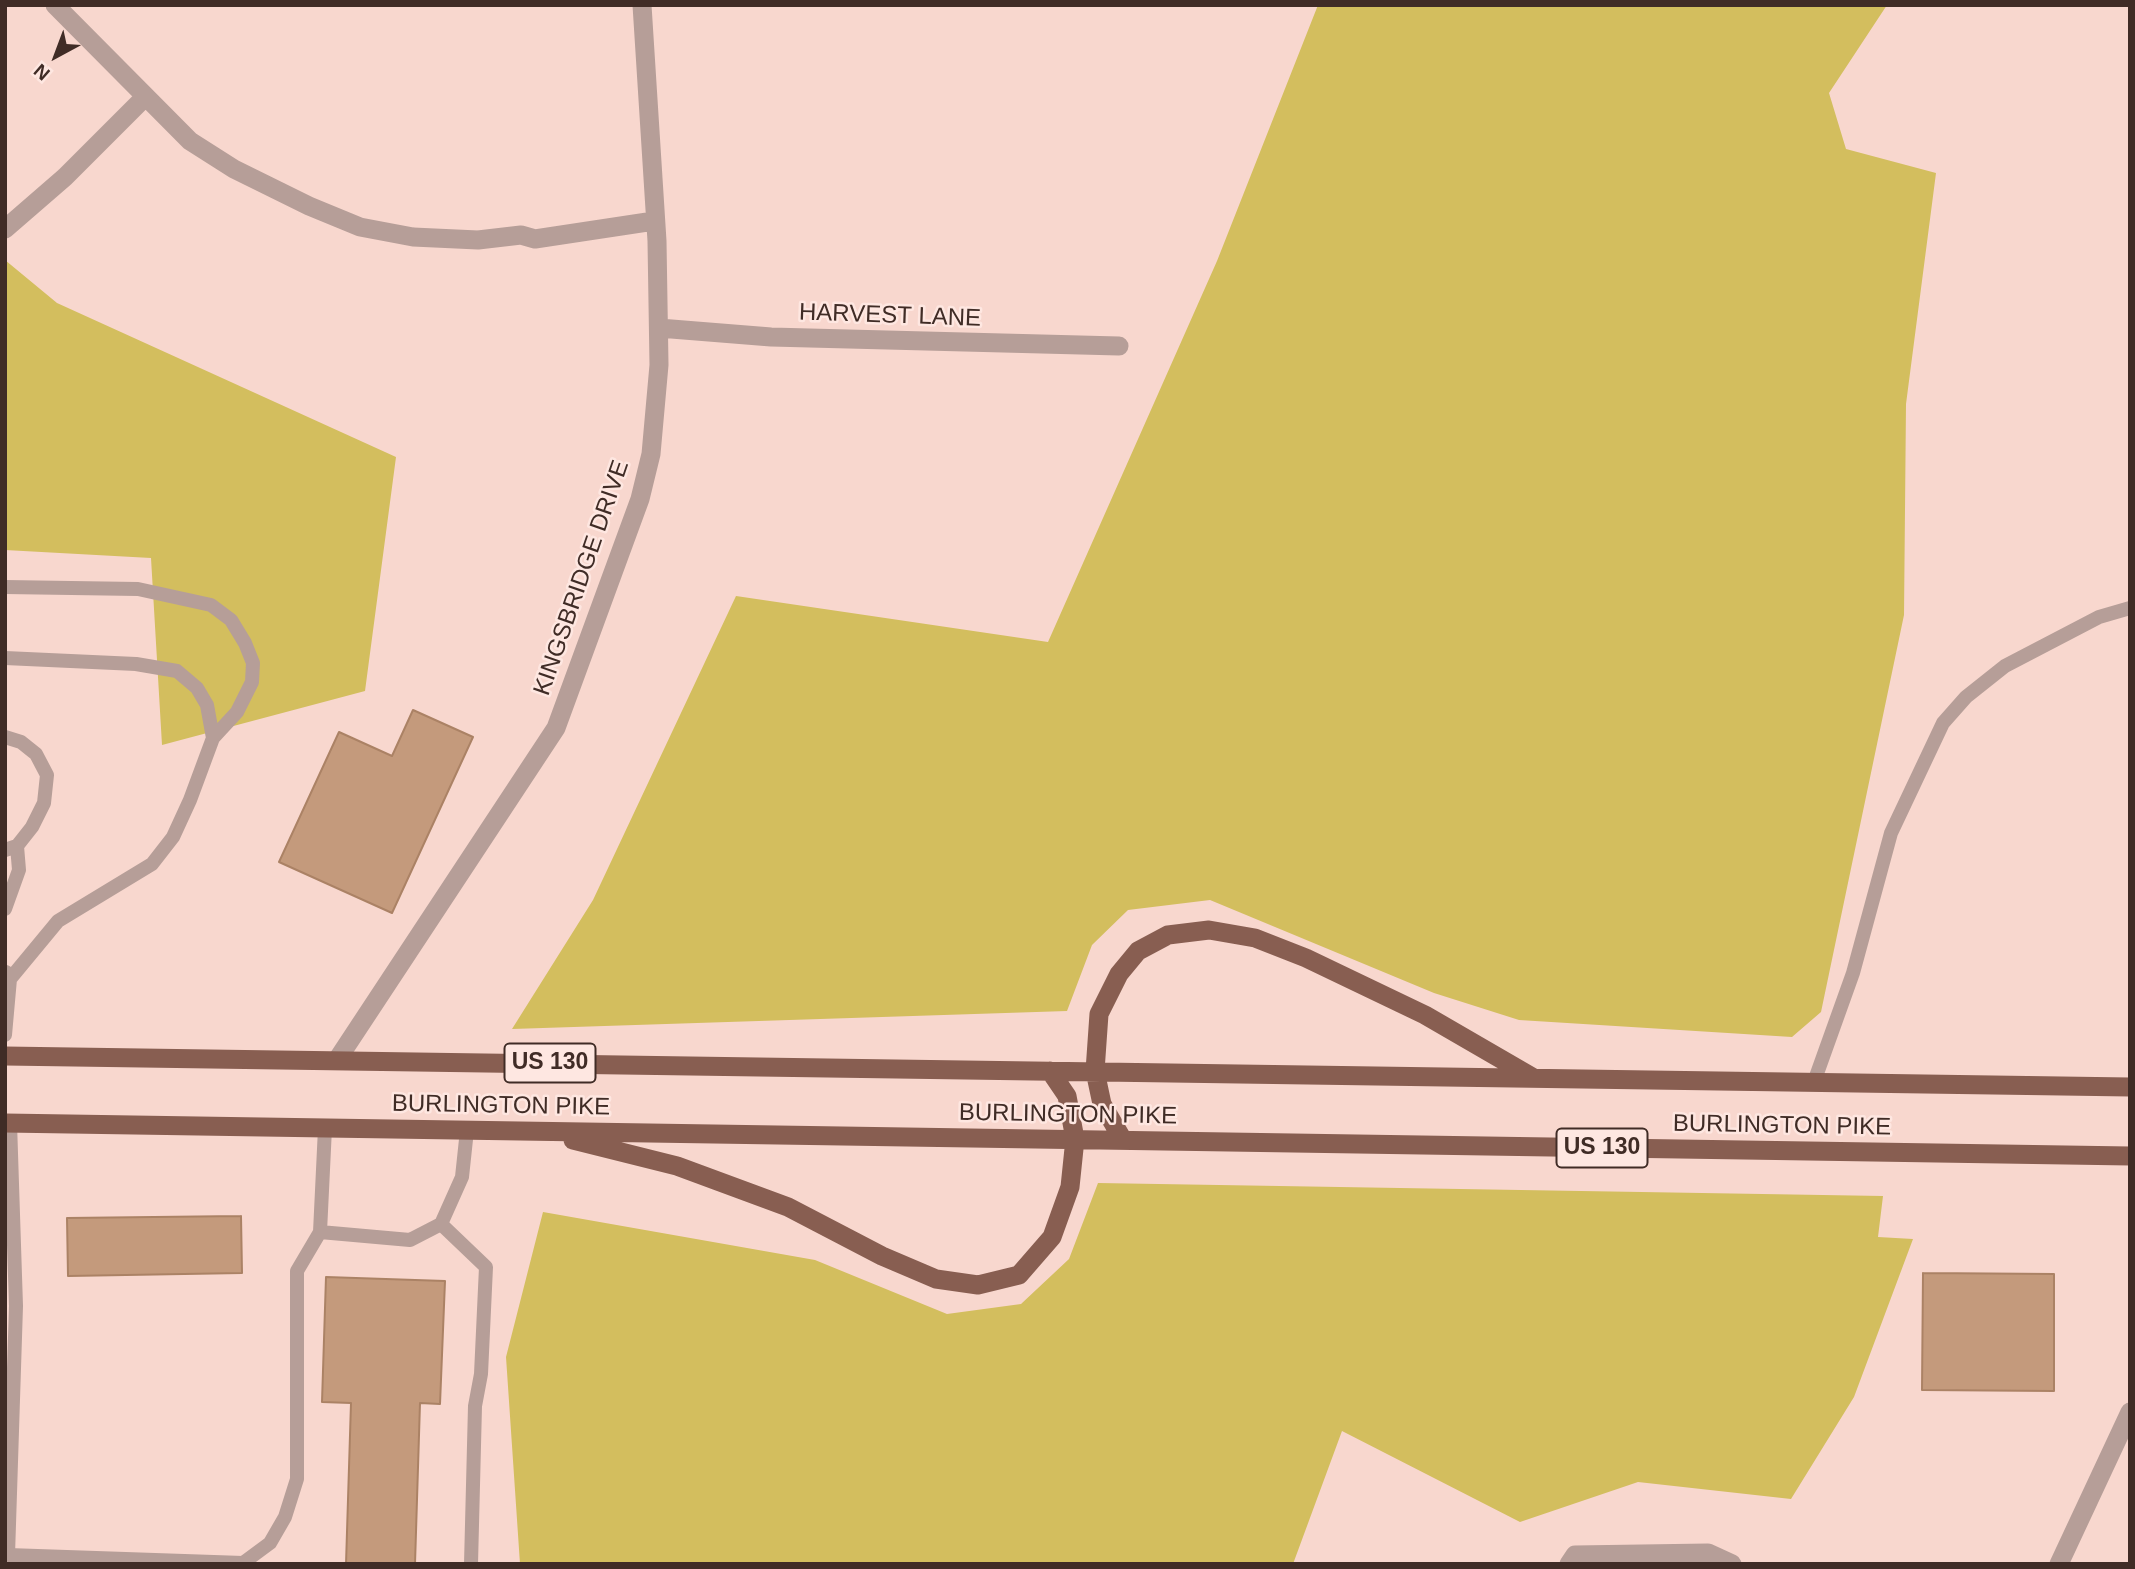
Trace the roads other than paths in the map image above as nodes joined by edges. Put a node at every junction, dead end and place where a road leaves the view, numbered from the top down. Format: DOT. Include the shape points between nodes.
graph roads {
  1 [pos="55,5"];
  2 [pos="642,5"];
  3 [pos="145,97"];
  4 [pos="654,221"];
  5 [pos="5,229"];
  6 [pos="659,328"];
  7 [pos="1119,346"];
  8 [pos="5,587"];
  9 [pos="2130,608"];
  10 [pos="5,658"];
  11 [pos="5,737"];
  12 [pos="213,738"];
  13 [pos="11,848"];
  14 [pos="5,909"];
  15 [pos="8,975"];
  16 [pos="5,1035"];
  17 [pos="5,1056"];
  18 [pos="337,1060"];
  19 [pos="1050,1071"];
  20 [pos="1095,1072"];
  21 [pos="1533,1078"];
  22 [pos="1814,1082"];
  23 [pos="2130,1087"];
  24 [pos="8,1123"];
  25 [pos="325,1128"];
  26 [pos="467,1130"];
  27 [pos="541,1132"];
  28 [pos="1075,1139"];
  29 [pos="1123,1140"];
  30 [pos="2130,1156"];
  31 [pos="441,1224"];
  32 [pos="320,1232"];
  33 [pos="2130,1412"];
  34 [pos="243,1563"];
  35 [pos="471,1564"];
  36 [pos="1569,1564"];
  37 [pos="1732,1564"];
  38 [pos="2059,1564"];
  1 -- 3 [label="street"];
  2 -- 4 [label="street, KINGSBRIDGE DRIVE"];
  3 -- 4 [label="street" via="190,141 234,169 360,227 413,237 478,240 522,234 535,239"];
  3 -- 5 [label="street"];
  4 -- 6 [label="street, KINGSBRIDGE DRIVE"];
  6 -- 7 [label="street, HARVEST LANE" via="771,337"];
  6 -- 18 [label="street, KINGSBRIDGE DRIVE" via="657,410 640,499 556,728"];
  8 -- 12 [label="lane" via="138,589 211,605 231,620 253,663 252,682 237,712"];
  9 -- 22 [label="lane" via="2099,617 2005,666 1966,697 1943,723 1891,833 1853,974"];
  10 -- 12 [label="lane" via="136,664 177,671 208,705"];
  11 -- 13 [label="lane" via="36,754 47,775 44,803"];
  12 -- 15 [label="lane" via="173,837 152,864 58,921"];
  13 -- 14 [label="lane" via="19,870"];
  15 -- 16 [label="lane"];
  17 -- 18 [label="highway, BURLINGTON PIKE / US 130"];
  18 -- 19 [label="highway, BURLINGTON PIKE / US 130"];
  19 -- 20 [label="highway, BURLINGTON PIKE / US 130"];
  19 -- 28 [label="highway" via="1067,1096"];
  20 -- 21 [label="highway, BURLINGTON PIKE / US 130"];
  20 -- 21 [label="highway" via="1099,1014 1119,974 1138,951 1168,935 1209,930 1255,938 1306,958 1425,1015"];
  20 -- 29 [label="highway" via="1102,1104"];
  21 -- 22 [label="highway, BURLINGTON PIKE / US 130"];
  22 -- 23 [label="highway, BURLINGTON PIKE / US 130"];
  24 -- 25 [label="highway, BURLINGTON PIKE / US 130"];
  24 -- 34 [label="lane" via="16,1306 8,1555"];
  25 -- 26 [label="highway, BURLINGTON PIKE / US 130"];
  25 -- 32 [label="lane"];
  26 -- 27 [label="highway, BURLINGTON PIKE / US 130"];
  26 -- 31 [label="lane" via="462,1177"];
  27 -- 28 [label="highway, BURLINGTON PIKE / US 130"];
  27 -- 28 [label="highway" via="677,1166 788,1207 936,1279 978,1284 1019,1275 1052,1237 1070,1187"];
  28 -- 29 [label="highway, BURLINGTON PIKE / US 130"];
  29 -- 30 [label="highway, BURLINGTON PIKE / US 130"];
  31 -- 32 [label="lane" via="410,1240"];
  31 -- 35 [label="lane" via="486,1268 475,1406"];
  32 -- 34 [label="lane" via="297,1271 297,1479 285,1517 270,1543"];
  33 -- 38 [label="street"];
  36 -- 37 [label="street" via="1575,1555 1708,1553"];
}
